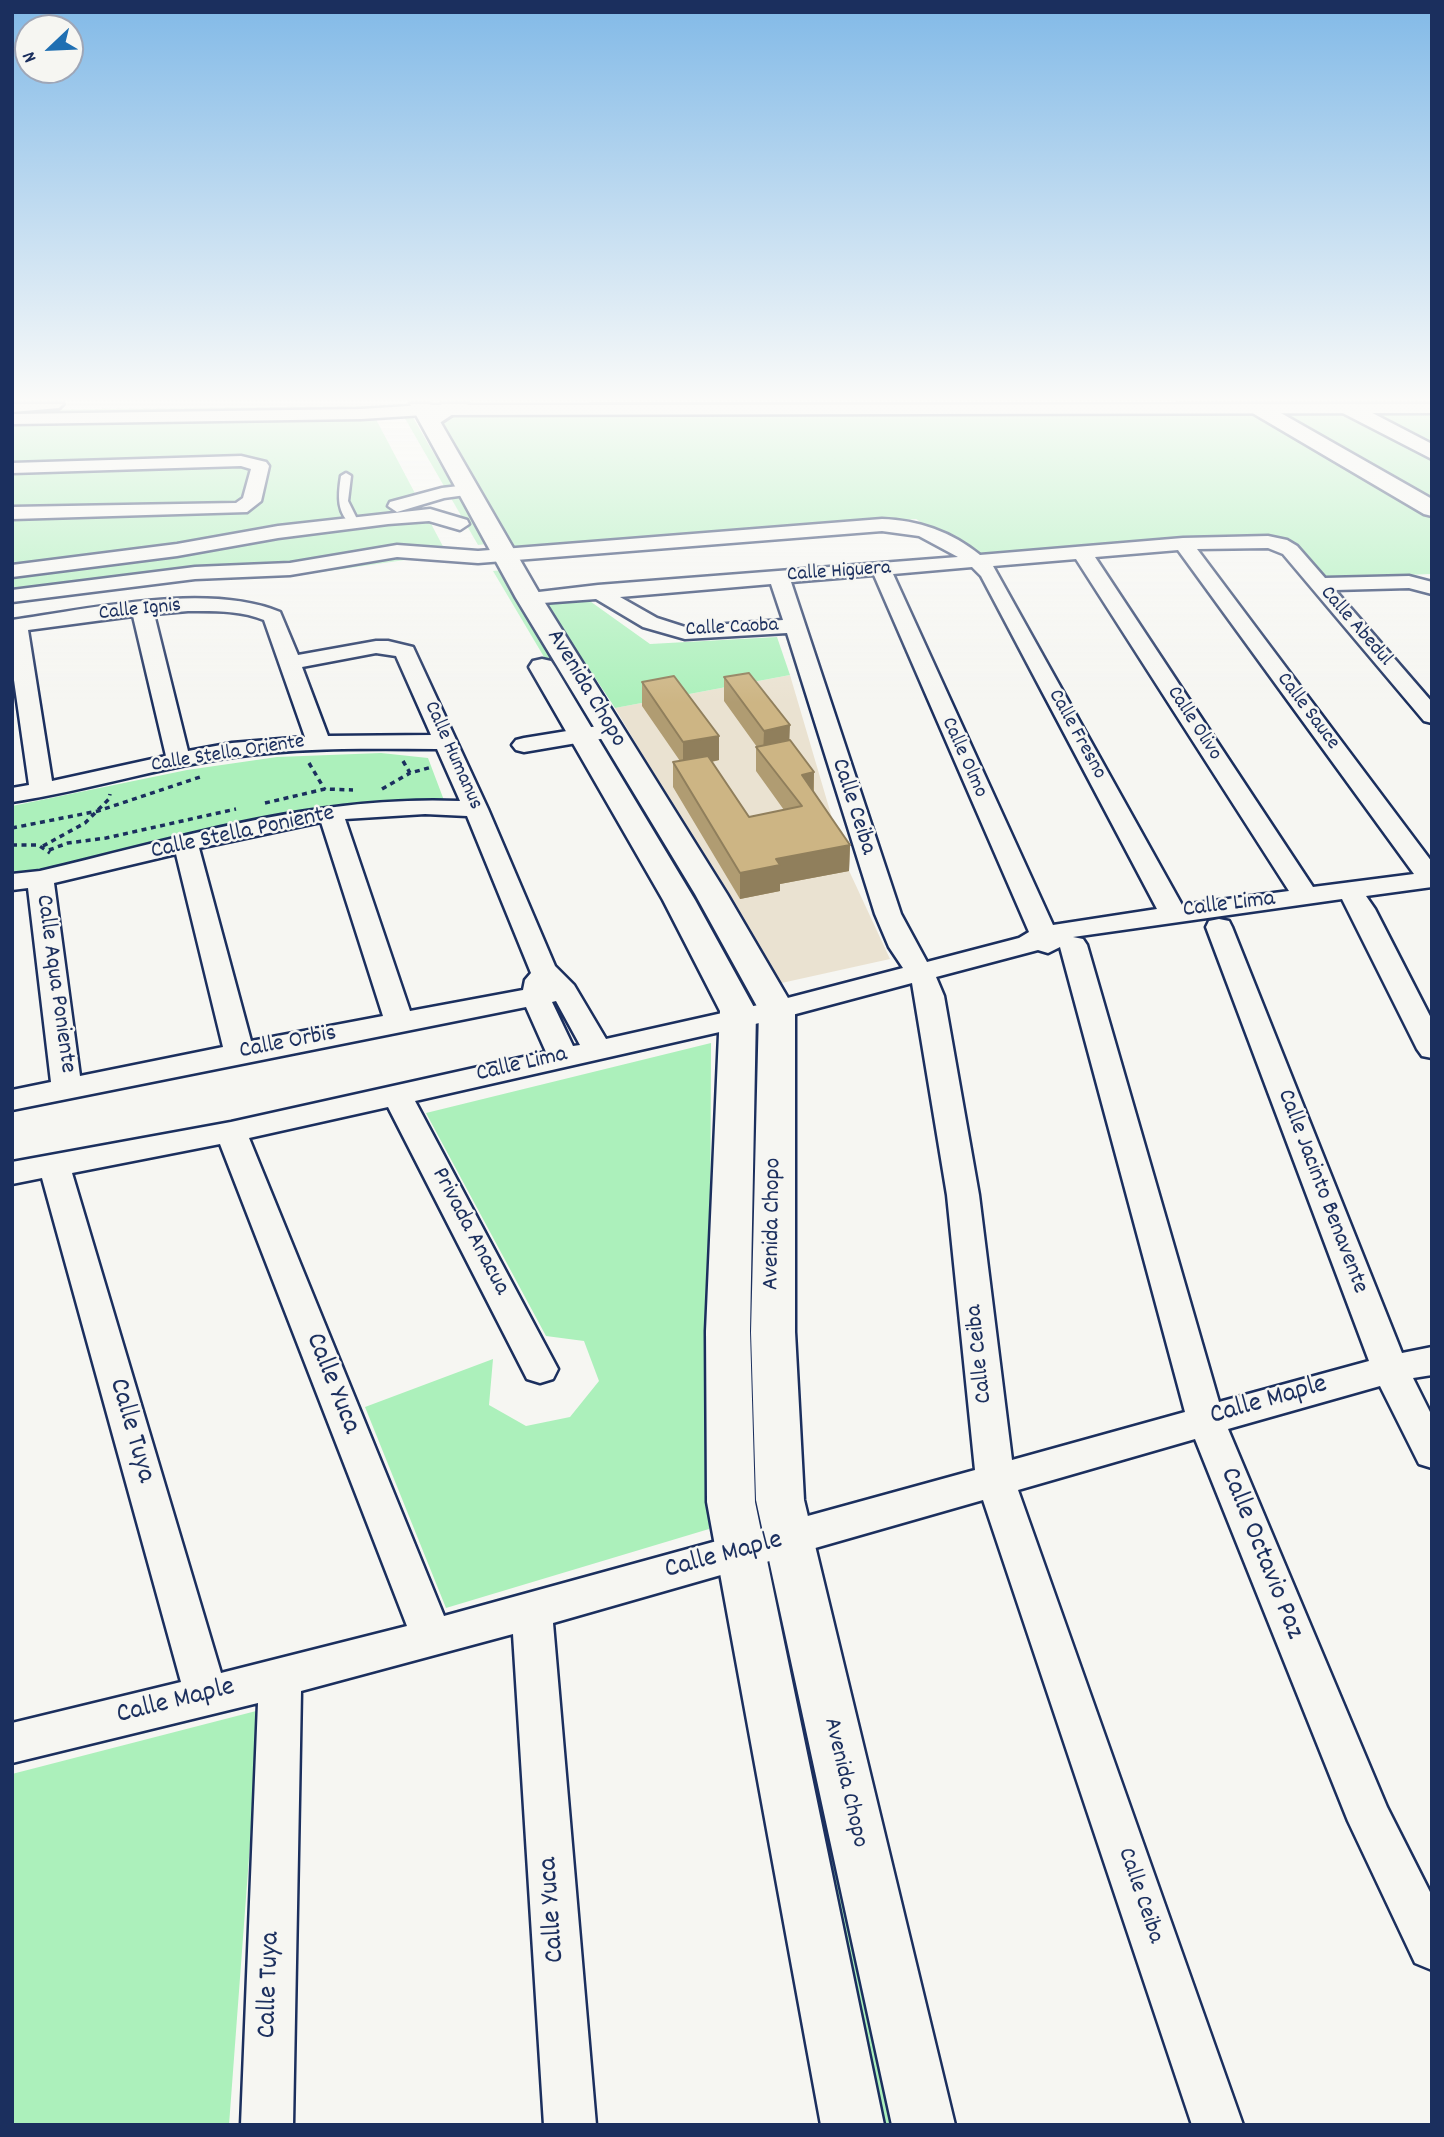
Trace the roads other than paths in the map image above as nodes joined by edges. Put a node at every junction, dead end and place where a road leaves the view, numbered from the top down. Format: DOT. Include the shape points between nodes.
graph roads {
  1 [pos="249,504"];
  2 [pos="343,504"];
  3 [pos="405,504"];
  4 [pos="456,504"];
  5 [pos="464,504"];
  6 [pos="12,513"];
  7 [pos="351,518"];
  8 [pos="460,524"];
  9 [pos="1274,542"];
  10 [pos="1183,544"];
  11 [pos="1081,551"];
  12 [pos="506,554"];
  13 [pos="478,556"];
  14 [pos="976,560"];
  15 [pos="881,570"];
  16 [pos="12,571"];
  17 [pos="779,577"];
  18 [pos="1319,584"];
  19 [pos="1428,587"];
  20 [pos="598,592"];
  21 [pos="12,596"];
  22 [pos="529,598"];
  23 [pos="142,609"];
  24 [pos="15,626"];
  25 [pos="792,626"];
  26 [pos="289,663"];
  27 [pos="1432,716"];
  28 [pos="610,731"];
  29 [pos="583,735"];
  30 [pos="524,745"];
  31 [pos="450,751"];
  32 [pos="316,755"];
  33 [pos="179,760"];
  34 [pos="42,791"];
  35 [pos="12,794"];
  36 [pos="476,808"];
  37 [pos="330,813"];
  38 [pos="186,845"];
  39 [pos="37,879"];
  40 [pos="1431,879"];
  41 [pos="1306,897"];
  42 [pos="1356,900"];
  43 [pos="1432,900"];
  44 [pos="1173,913"];
  45 [pos="1219,927"];
  46 [pos="1048,943"];
  47 [pos="921,973"];
  48 [pos="547,986"];
  49 [pos="758,1014"];
  50 [pos="400,1023"];
  51 [pos="597,1048"];
  52 [pos="1432,1049"];
  53 [pos="239,1053"];
  54 [pos="563,1057"];
  55 [pos="67,1090"];
  56 [pos="397,1095"];
  57 [pos="12,1100"];
  58 [pos="231,1132"];
  59 [pos="54,1166"];
  60 [pos="12,1173"];
  61 [pos="1432,1361"];
  62 [pos="1390,1369"];
  63 [pos="540,1370"];
  64 [pos="1206,1420"];
  65 [pos="1432,1453"];
  66 [pos="995,1479"];
  67 [pos="763,1546"];
  68 [pos="531,1611"];
  69 [pos="432,1636"];
  70 [pos="280,1678"];
  71 [pos="206,1695"];
  72 [pos="12,1743"];
  73 [pos="1432,1946"];
  74 [pos="267,2125"];
  75 [pos="570,2125"];
  76 [pos="853,2125"];
  77 [pos="924,2125"];
  78 [pos="1218,2125"];
  1 -- 6 [label="street" via="235,509"];
  2 -- 7 [label="lane"];
  3 -- 7 [label="street"];
  4 -- 8 [label="street, Avenida Chopo"];
  5 -- 12 [label="street, Avenida Chopo"];
  7 -- 8 [label="street" via="430,515"];
  7 -- 16 [label="street" via="177,550"];
  8 -- 13 [label="street, Avenida Chopo"];
  9 -- 10 [label="street, Calle Higuera"];
  9 -- 18 [label="street, Calle Abedul" via="1290,550"];
  10 -- 11 [label="street, Calle Higuera"];
  10 -- 40 [label="street, Calle Sauce"];
  11 -- 14 [label="street, Calle Higuera"];
  11 -- 41 [label="street, Calle Olivo"];
  12 -- 13 [label="street"];
  12 -- 14 [label="street" via="892,524 919,528"];
  12 -- 22 [label="street, Avenida Chopo"];
  13 -- 21 [label="street" via="374,553 290,569 195,573"];
  13 -- 29 [label="street, Avenida Chopo"];
  14 -- 15 [label="street, Calle Higuera"];
  14 -- 44 [label="street, Calle Fresno" via="989,573"];
  15 -- 17 [label="street, Calle Higuera"];
  15 -- 46 [label="street, Calle Olmo"];
  17 -- 20 [label="street, Calle Higuera"];
  17 -- 25 [label="street, Calle Ceiba"];
  18 -- 19 [label="street" via="1398,582"];
  18 -- 27 [label="street, Calle Abedul"];
  20 -- 22 [label="street, Calle Higuera"];
  20 -- 25 [label="street, Calle Caoba" via="667,631"];
  22 -- 28 [label="street, Avenida Chopo"];
  23 -- 24 [label="street, Calle Ignis"];
  23 -- 26 [label="street, Calle Ignis" via="178,605 259,608 273,616"];
  23 -- 33 [label="street"];
  24 -- 34 [label="street"];
  25 -- 47 [label="street, Calle Ceiba" via="888,914"];
  26 -- 31 [label="street, Calle Humanus" via="376,647 398,648 405,652"];
  26 -- 32 [label="street"];
  28 -- 29 [label="street"];
  28 -- 49 [label="street, Avenida Chopo" via="711,894"];
  29 -- 30 [label="street"];
  29 -- 49 [label="street, Avenida Chopo" via="735,1002"];
  31 -- 32 [label="street, Calle Stella Oriente"];
  31 -- 36 [label="street, Calle Humanus"];
  32 -- 33 [label="street, Calle Stella Oriente"];
  33 -- 34 [label="street, Calle Stella Oriente"];
  34 -- 35 [label="street, Calle Stella Oriente"];
  36 -- 37 [label="street, Calle Stella Poniente"];
  36 -- 48 [label="street, Calle Humanus"];
  37 -- 38 [label="street, Calle Stella Poniente"];
  37 -- 50 [label="street"];
  38 -- 39 [label="street, Calle Stella Poniente"];
  38 -- 53 [label="street"];
  39 -- 55 [label="street, Calle Aqua Poniente"];
  40 -- 42 [label="street, Calle Lima"];
  41 -- 42 [label="street, Calle Lima"];
  41 -- 44 [label="street, Calle Lima"];
  42 -- 43 [label="street, Calle Lima"];
  42 -- 45 [label="street, Calle Lima"];
  42 -- 52 [label="street"];
  44 -- 46 [label="street, Calle Lima" via="1081,927"];
  45 -- 46 [label="street, Calle Lima"];
  45 -- 62 [label="street, Calle Jacinto Benavente"];
  46 -- 47 [label="street, Calle Lima"];
  46 -- 64 [label="street, Calle Octavio Paz"];
  47 -- 49 [label="street, Calle Lima"];
  47 -- 66 [label="street, Calle Ceiba" via="930,996 963,1195"];
  48 -- 50 [label="street, Calle Orbis"];
  48 -- 51 [label="street, Calle Humanus"];
  48 -- 54 [label="street, Calle Humanus"];
  49 -- 51 [label="street, Calle Lima"];
  49 -- 67 [label="street, Avenida Chopo" via="728,1331 731,1502"];
  50 -- 53 [label="street, Calle Orbis"];
  51 -- 54 [label="street, Calle Lima"];
  53 -- 55 [label="street, Calle Orbis"];
  54 -- 56 [label="street, Calle Lima"];
  55 -- 57 [label="street, Calle Orbis"];
  56 -- 58 [label="street, Calle Lima"];
  56 -- 63 [label="street, Privada Anacua"];
  58 -- 59 [label="street, Calle Lima"];
  58 -- 69 [label="street, Calle Yuca"];
  59 -- 60 [label="street, Calle Lima"];
  59 -- 71 [label="street, Calle Tuya"];
  61 -- 62 [label="street, Calle Maple"];
  62 -- 64 [label="street, Calle Maple"];
  62 -- 65 [label="street, Calle Jacinto Benavente"];
  64 -- 66 [label="street, Calle Maple"];
  64 -- 73 [label="street, Calle Octavio Paz" via="1370,1821"];
  66 -- 67 [label="street, Calle Maple"];
  66 -- 78 [label="street, Calle Ceiba"];
  67 -- 68 [label="street, Calle Maple"];
  67 -- 76 [label="street, Avenida Chopo"];
  67 -- 77 [label="street, Avenida Chopo"];
  68 -- 69 [label="street, Calle Maple"];
  68 -- 75 [label="street, Calle Yuca"];
  69 -- 70 [label="street, Calle Maple"];
  70 -- 71 [label="street, Calle Maple"];
  70 -- 74 [label="street, Calle Tuya"];
  71 -- 72 [label="street, Calle Maple"];
}
